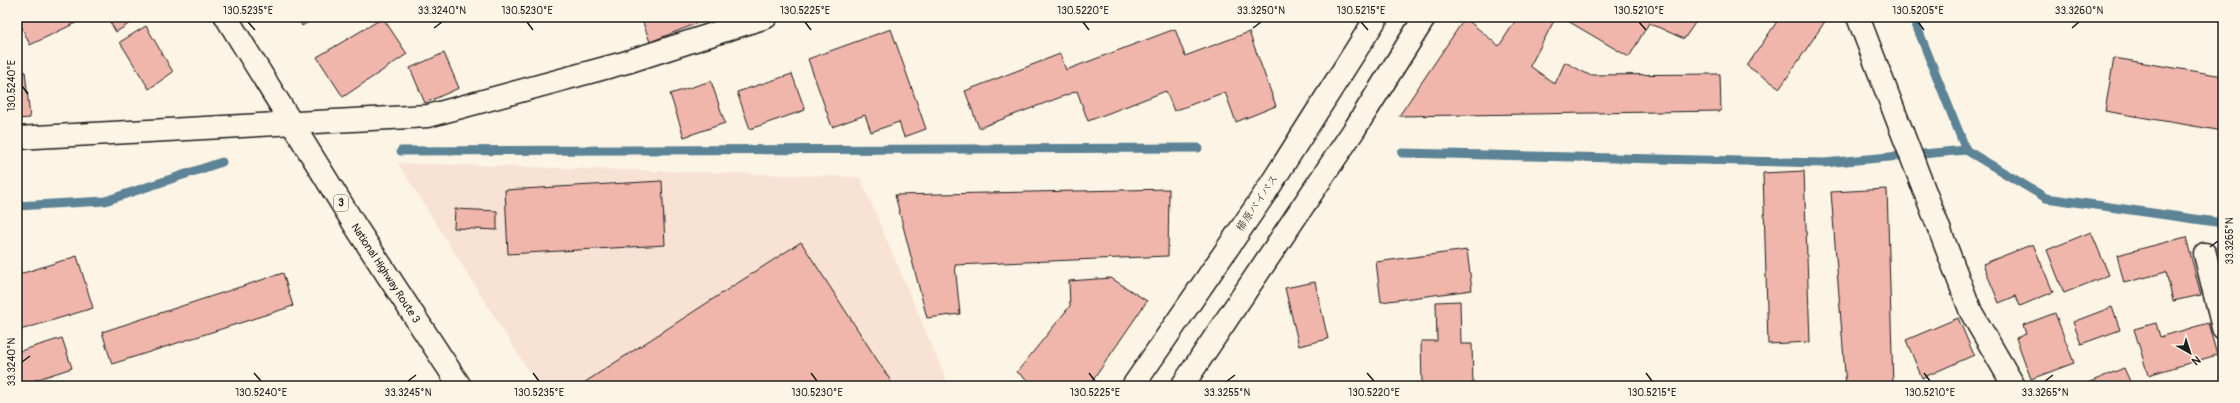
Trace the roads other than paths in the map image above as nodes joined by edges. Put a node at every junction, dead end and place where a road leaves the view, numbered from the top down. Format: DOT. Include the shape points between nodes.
graph roads {
  1 [pos="226,17"];
  2 [pos="766,17"];
  3 [pos="1377,17"];
  4 [pos="1425,17"];
  5 [pos="1858,17"];
  6 [pos="292,124"];
  7 [pos="17,138"];
  8 [pos="2205,254"];
  9 [pos="2223,328"];
  10 [pos="460,386"];
  11 [pos="1133,386"];
  12 [pos="1182,386"];
  13 [pos="2014,386"];
  1 -- 6 [label="main road, National Highway Route 3 / 3"];
  2 -- 6 [label="main road" via="627,62 428,116"];
  3 -- 11 [label="main road, 櫛原バイパス" via="1264,195"];
  4 -- 12 [label="main road" via="1354,130"];
  5 -- 13 [label="main road" via="1971,312"];
  6 -- 7 [label="main road"];
  6 -- 10 [label="main road, National Highway Route 3 / 3"];
  8 -- 9 [label="main road"];
}
